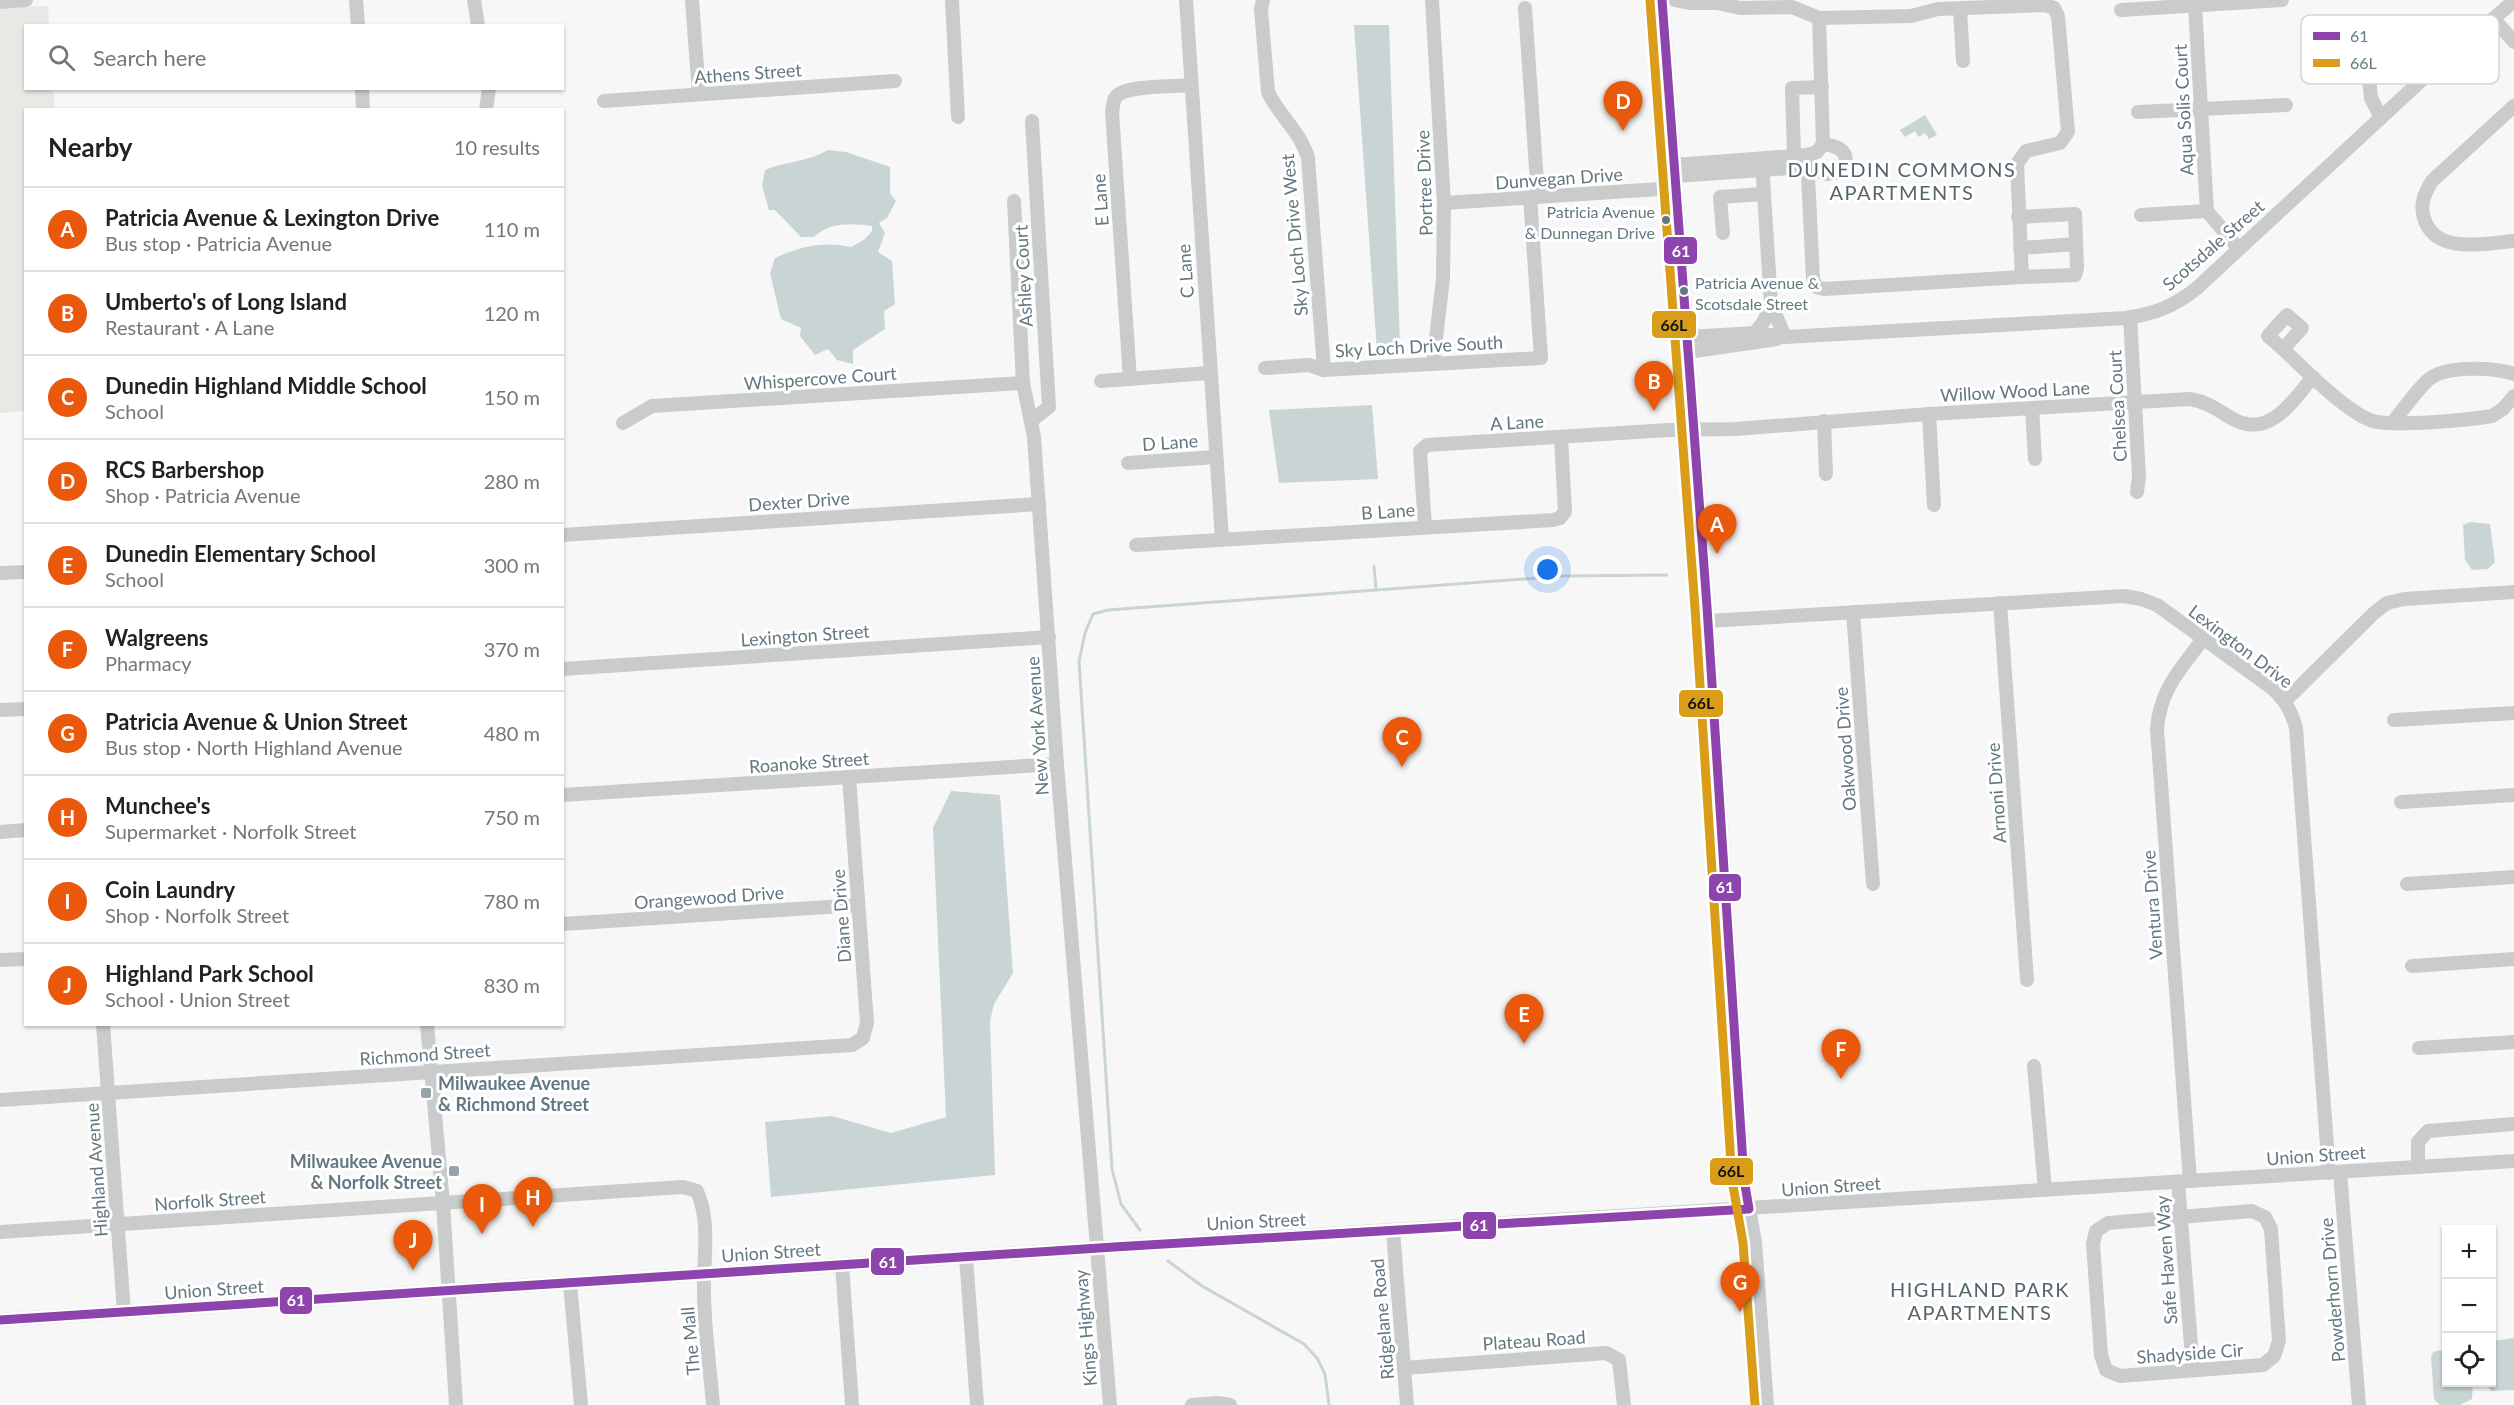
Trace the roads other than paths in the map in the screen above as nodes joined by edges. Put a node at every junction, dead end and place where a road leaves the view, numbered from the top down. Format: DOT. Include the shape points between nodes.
graph roads {
  1 [pos="26,0"];
  2 [pos="356,0"];
  3 [pos="474,0"];
  4 [pos="692,0"];
  5 [pos="952,0"];
  6 [pos="1186,0"];
  7 [pos="1263,0"];
  8 [pos="1432,0"];
  9 [pos="1662,0"];
  10 [pos="1675,0"];
  11 [pos="2282,0"];
  12 [pos="2514,1"];
  13 [pos="0,2"];
  14 [pos="2195,6"];
  15 [pos="1525,8"];
  16 [pos="1960,9"];
  17 [pos="2121,10"];
  18 [pos="2498,15"];
  19 [pos="1819,18"];
  20 [pos="357,24"];
  21 [pos="478,24"];
  22 [pos="2499,25"];
  23 [pos="2514,42"];
  24 [pos="1963,61"];
  25 [pos="894,81"];
  26 [pos="2370,84"];
  27 [pos="2418,84"];
  28 [pos="1191,85"];
  29 [pos="1822,87"];
  30 [pos="362,90"];
  31 [pos="489,90"];
  32 [pos="699,94"];
  33 [pos="604,101"];
  34 [pos="2286,105"];
  35 [pos="2514,106"];
  36 [pos="363,108"];
  37 [pos="486,108"];
  38 [pos="2202,109"];
  39 [pos="2138,112"];
  40 [pos="958,117"];
  41 [pos="2382,118"];
  42 [pos="1032,121"];
  43 [pos="1823,144"];
  44 [pos="1803,159"];
  45 [pos="1762,164"];
  46 [pos="1675,176"];
  47 [pos="1764,194"];
  48 [pos="1534,197"];
  49 [pos="1014,201"];
  50 [pos="1444,203"];
  51 [pos="2206,211"];
  52 [pos="2141,215"];
  53 [pos="2018,218"];
  54 [pos="1723,233"];
  55 [pos="2514,241"];
  56 [pos="2076,244"];
  57 [pos="2020,248"];
  58 [pos="2239,249"];
  59 [pos="2022,277"];
  60 [pos="1771,304"];
  61 [pos="2130,317"];
  62 [pos="1755,333"];
  63 [pos="1687,337"];
  64 [pos="1785,337"];
  65 [pos="2283,349"];
  66 [pos="1688,352"];
  67 [pos="1433,364"];
  68 [pos="1265,368"];
  69 [pos="1324,370"];
  70 [pos="1209,373"];
  71 [pos="2514,374"];
  72 [pos="2313,377"];
  73 [pos="1130,379"];
  74 [pos="1101,381"];
  75 [pos="1023,383"];
  76 [pos="2514,396"];
  77 [pos="2134,402"];
  78 [pos="2032,408"];
  79 [pos="1929,414"];
  80 [pos="1030,421"];
  81 [pos="1824,421"];
  82 [pos="623,423"];
  83 [pos="2392,423"];
  84 [pos="1694,430"];
  85 [pos="1561,438"];
  86 [pos="1216,457"];
  87 [pos="2035,459"];
  88 [pos="1128,463"];
  89 [pos="1826,474"];
  90 [pos="2138,492"];
  91 [pos="1039,504"];
  92 [pos="1934,505"];
  93 [pos="1425,527"];
  94 [pos="564,535"];
  95 [pos="1222,539"];
  96 [pos="1136,544"];
  97 [pos="24,572"];
  98 [pos="0,573"];
  99 [pos="2514,592"];
  100 [pos="2000,603"];
  101 [pos="1853,612"];
  102 [pos="1708,621"];
  103 [pos="1049,637"];
  104 [pos="2203,639"];
  105 [pos="564,669"];
  106 [pos="2285,701"];
  107 [pos="24,709"];
  108 [pos="0,710"];
  109 [pos="2514,713"];
  110 [pos="2394,720"];
  111 [pos="1058,764"];
  112 [pos="849,777"];
  113 [pos="564,795"];
  114 [pos="2514,795"];
  115 [pos="2401,802"];
  116 [pos="24,830"];
  117 [pos="0,832"];
  118 [pos="2514,877"];
  119 [pos="1873,884"];
  120 [pos="2407,885"];
  121 [pos="858,905"];
  122 [pos="564,924"];
  123 [pos="24,959"];
  124 [pos="2514,959"];
  125 [pos="0,960"];
  126 [pos="2412,966"];
  127 [pos="2028,980"];
  128 [pos="103,1026"];
  129 [pos="427,1026"];
  130 [pos="2514,1042"];
  131 [pos="852,1045"];
  132 [pos="2418,1048"];
  133 [pos="2034,1066"];
  134 [pos="430,1072"];
  135 [pos="108,1093"];
  136 [pos="0,1100"];
  137 [pos="2514,1124"];
  138 [pos="2514,1161"];
  139 [pos="2418,1167"];
  140 [pos="2335,1172"];
  141 [pos="2184,1182"];
  142 [pos="2045,1190"];
  143 [pos="443,1203"];
  144 [pos="1749,1209"];
  145 [pos="2181,1216"];
  146 [pos="118,1225"];
  147 [pos="1393,1231"];
  148 [pos="0,1232"];
  149 [pos="1096,1249"];
  150 [pos="966,1257"];
  151 [pos="842,1265"];
  152 [pos="705,1274"];
  153 [pos="570,1284"];
  154 [pos="449,1292"];
  155 [pos="124,1312"];
  156 [pos="0,1320"];
  157 [pos="1404,1368"];
  158 [pos="2193,1370"];
  159 [pos="456,1405"];
  160 [pos="581,1405"];
  161 [pos="713,1405"];
  162 [pos="852,1405"];
  163 [pos="976,1405"];
  164 [pos="1110,1405"];
  165 [pos="1192,1405"];
  166 [pos="1230,1405"];
  167 [pos="1407,1405"];
  168 [pos="1624,1405"];
  169 [pos="1767,1405"];
  170 [pos="2359,1405"];
  1 -- 13 [label="street"];
  2 -- 20 [label="street"];
  3 -- 21 [label="street"];
  4 -- 32 [label="street"];
  5 -- 40 [label="street"];
  6 -- 28 [label="street, C Lane"];
  7 -- 69 [label="street, Sky Loch Drive West" via="1268,92 1299,135 1308,158"];
  8 -- 50 [label="street, Portree Drive"];
  9 -- 46 [label="street"];
  10 -- 19 [label="street" via="1740,8 1792,8"];
  11 -- 14 [label="street"];
  12 -- 18 [label="street, Scotsdale Street"];
  14 -- 17 [label="street"];
  14 -- 38 [label="street, Aqua Solis Court"];
  15 -- 48 [label="street"];
  16 -- 19 [label="street" via="1938,9 1911,16"];
  16 -- 24 [label="street"];
  16 -- 53 [label="street" via="2045,5 2054,8 2058,16 2068,132 2060,143 2032,148 2020,157 2016,172"];
  19 -- 29 [label="street"];
  22 -- 23 [label="street"];
  25 -- 32 [label="street, Athens Street"];
  26 -- 41 [label="street" via="2371,98"];
  27 -- 41 [label="street, Scotsdale Street"];
  28 -- 70 [label="street, C Lane"];
  28 -- 73 [label="street, E Lane" via="1123,92 1115,99 1112,112"];
  29 -- 43 [label="street"];
  29 -- 44 [label="street" via="1792,88"];
  30 -- 36 [label="street"];
  31 -- 37 [label="street"];
  32 -- 33 [label="street, Athens Street"];
  34 -- 38 [label="street"];
  35 -- 55 [label="street" via="2432,182 2422,207 2430,231 2439,239 2465,244"];
  38 -- 39 [label="street"];
  38 -- 51 [label="street, Aqua Solis Court"];
  41 -- 58 [label="street, Scotsdale Street"];
  42 -- 80 [label="street, Ashley Court" via="1048,407"];
  43 -- 44 [label="street"];
  43 -- 44 [label="street, Dunvegan Drive" via="1845,153 1844,169 1833,174"];
  44 -- 45 [label="street, Dunvegan Drive"];
  44 -- 59 [label="street" via="1816,287"];
  45 -- 46 [label="street, Dunvegan Drive"];
  45 -- 47 [label="street"];
  46 -- 48 [label="street, Dunvegan Drive"];
  46 -- 63 [label="street"];
  47 -- 54 [label="street" via="1720,197"];
  47 -- 60 [label="street"];
  48 -- 50 [label="street, Dunvegan Drive"];
  48 -- 67 [label="street, Sky Loch Drive South" via="1541,358"];
  49 -- 75 [label="street, New York Avenue"];
  50 -- 67 [label="street, Portree Drive" via="1443,278"];
  51 -- 52 [label="street"];
  51 -- 58 [label="street"];
  53 -- 56 [label="street" via="2075,214"];
  53 -- 57 [label="street"];
  56 -- 57 [label="street"];
  56 -- 59 [label="street" via="2075,275"];
  57 -- 59 [label="street"];
  58 -- 61 [label="street, Scotsdale Street" via="2181,301"];
  60 -- 62 [label="street"];
  60 -- 64 [label="street"];
  61 -- 64 [label="street, Scotsdale Street"];
  61 -- 77 [label="street, Chelsea Court"];
  62 -- 63 [label="street, Scotsdale Street"];
  62 -- 64 [label="street, Scotsdale Street"];
  63 -- 66 [label="street"];
  64 -- 66 [label="street, Scotsdale Street" via="1767,343"];
  65 -- 72 [label="street"];
  66 -- 84 [label="street"];
  67 -- 69 [label="street, Sky Loch Drive South"];
  68 -- 69 [label="street, Sky Loch Drive South" via="1309,365"];
  70 -- 73 [label="street"];
  70 -- 86 [label="street, C Lane"];
  71 -- 83 [label="street" via="2490,369 2437,374"];
  72 -- 77 [label="street, Willow Wood Lane" via="2278,417 2259,425 2247,425 2206,402 2190,399"];
  72 -- 83 [label="street" via="2372,421"];
  73 -- 74 [label="street"];
  75 -- 80 [label="street, New York Avenue"];
  75 -- 82 [label="street, Whispercove Court" via="652,406"];
  76 -- 83 [label="street" via="2493,416"];
  77 -- 78 [label="street, Willow Wood Lane"];
  77 -- 90 [label="street, Chelsea Court"];
  78 -- 79 [label="street, Willow Wood Lane"];
  78 -- 87 [label="street"];
  79 -- 81 [label="street, Willow Wood Lane"];
  79 -- 92 [label="street"];
  80 -- 91 [label="street, New York Avenue"];
  81 -- 84 [label="street, Willow Wood Lane"];
  81 -- 89 [label="street"];
  84 -- 85 [label="street, A Lane"];
  84 -- 102 [label="street"];
  85 -- 93 [label="street, B Lane" via="1566,499 1560,518"];
  85 -- 93 [label="street, A Lane" via="1427,445 1420,451"];
  86 -- 88 [label="street, D Lane"];
  86 -- 95 [label="street, C Lane"];
  91 -- 94 [label="street, Dexter Drive"];
  91 -- 103 [label="street, New York Avenue"];
  93 -- 95 [label="street, B Lane"];
  95 -- 96 [label="street, B Lane"];
  97 -- 98 [label="street"];
  99 -- 106 [label="street" via="2387,603"];
  100 -- 101 [label="street, Lexington Drive"];
  100 -- 104 [label="street, Lexington Drive" via="2124,596 2141,599 2157,605"];
  100 -- 127 [label="street, Arnoni Drive"];
  101 -- 102 [label="street, Lexington Drive"];
  101 -- 119 [label="street, Oakwood Drive"];
  102 -- 144 [label="street" via="1733,1026"];
  103 -- 105 [label="street, Lexington Street"];
  103 -- 111 [label="street, New York Avenue"];
  104 -- 106 [label="street, Lexington Drive"];
  104 -- 141 [label="street, Ventura Drive" via="2167,689 2158,707 2157,729"];
  106 -- 140 [label="street, Lexington Drive" via="2296,728"];
  107 -- 108 [label="street"];
  109 -- 110 [label="street"];
  111 -- 112 [label="street, Roanoke Street"];
  111 -- 149 [label="street, New York Avenue"];
  112 -- 113 [label="street, Roanoke Street"];
  112 -- 121 [label="street, Diane Drive"];
  114 -- 115 [label="street"];
  116 -- 117 [label="street"];
  118 -- 120 [label="street"];
  121 -- 122 [label="street, Orangewood Drive"];
  121 -- 131 [label="street, Diane Drive" via="867,1023 863,1038"];
  123 -- 125 [label="street"];
  124 -- 126 [label="street"];
  128 -- 135 [label="street, Highland Avenue"];
  129 -- 134 [label="street"];
  130 -- 132 [label="street"];
  131 -- 134 [label="street, Richmond Street"];
  133 -- 142 [label="street"];
  134 -- 135 [label="street, Richmond Street"];
  134 -- 143 [label="street"];
  135 -- 136 [label="street, Richmond Street"];
  135 -- 146 [label="street, Highland Avenue"];
  137 -- 139 [label="street" via="2428,1131 2418,1142"];
  138 -- 139 [label="street, Union Street"];
  139 -- 140 [label="street, Union Street"];
  140 -- 141 [label="street, Union Street"];
  140 -- 170 [label="street, Powderhorn Drive"];
  141 -- 142 [label="street, Union Street"];
  141 -- 145 [label="street, Safe Haven Way"];
  142 -- 144 [label="street, Union Street"];
  143 -- 146 [label="street, Norfolk Street"];
  143 -- 152 [label="street, Norfolk Street" via="683,1187 697,1191 704,1206"];
  143 -- 154 [label="street"];
  144 -- 147 [label="street, Union Street"];
  144 -- 169 [label="street"];
  145 -- 158 [label="street, Safe Haven Way"];
  145 -- 158 [label="street, Shadyside Cir" via="2252,1212 2265,1217 2271,1229 2279,1341 2274,1356 2263,1365"];
  145 -- 158 [label="street, Shadyside Cir" via="2108,1223 2096,1231 2093,1244 2099,1333 2106,1370 2120,1376"];
  146 -- 148 [label="street, Norfolk Street"];
  146 -- 155 [label="street, Highland Avenue"];
  147 -- 149 [label="street, Union Street"];
  147 -- 157 [label="street, Ridgelane Road"];
  149 -- 150 [label="street, Union Street"];
  149 -- 164 [label="street, Kings Highway"];
  150 -- 151 [label="street, Union Street"];
  150 -- 163 [label="street"];
  151 -- 152 [label="street, Union Street"];
  151 -- 162 [label="street"];
  152 -- 153 [label="street, Union Street"];
  152 -- 161 [label="street, The Mall"];
  153 -- 154 [label="street, Union Street"];
  153 -- 160 [label="street"];
  154 -- 155 [label="street, Union Street"];
  154 -- 159 [label="street"];
  155 -- 156 [label="street, Union Street"];
  157 -- 167 [label="street, Ridgelane Road"];
  157 -- 168 [label="street, Plateau Road" via="1606,1353 1619,1360"];
  165 -- 166 [label="street"];
}
